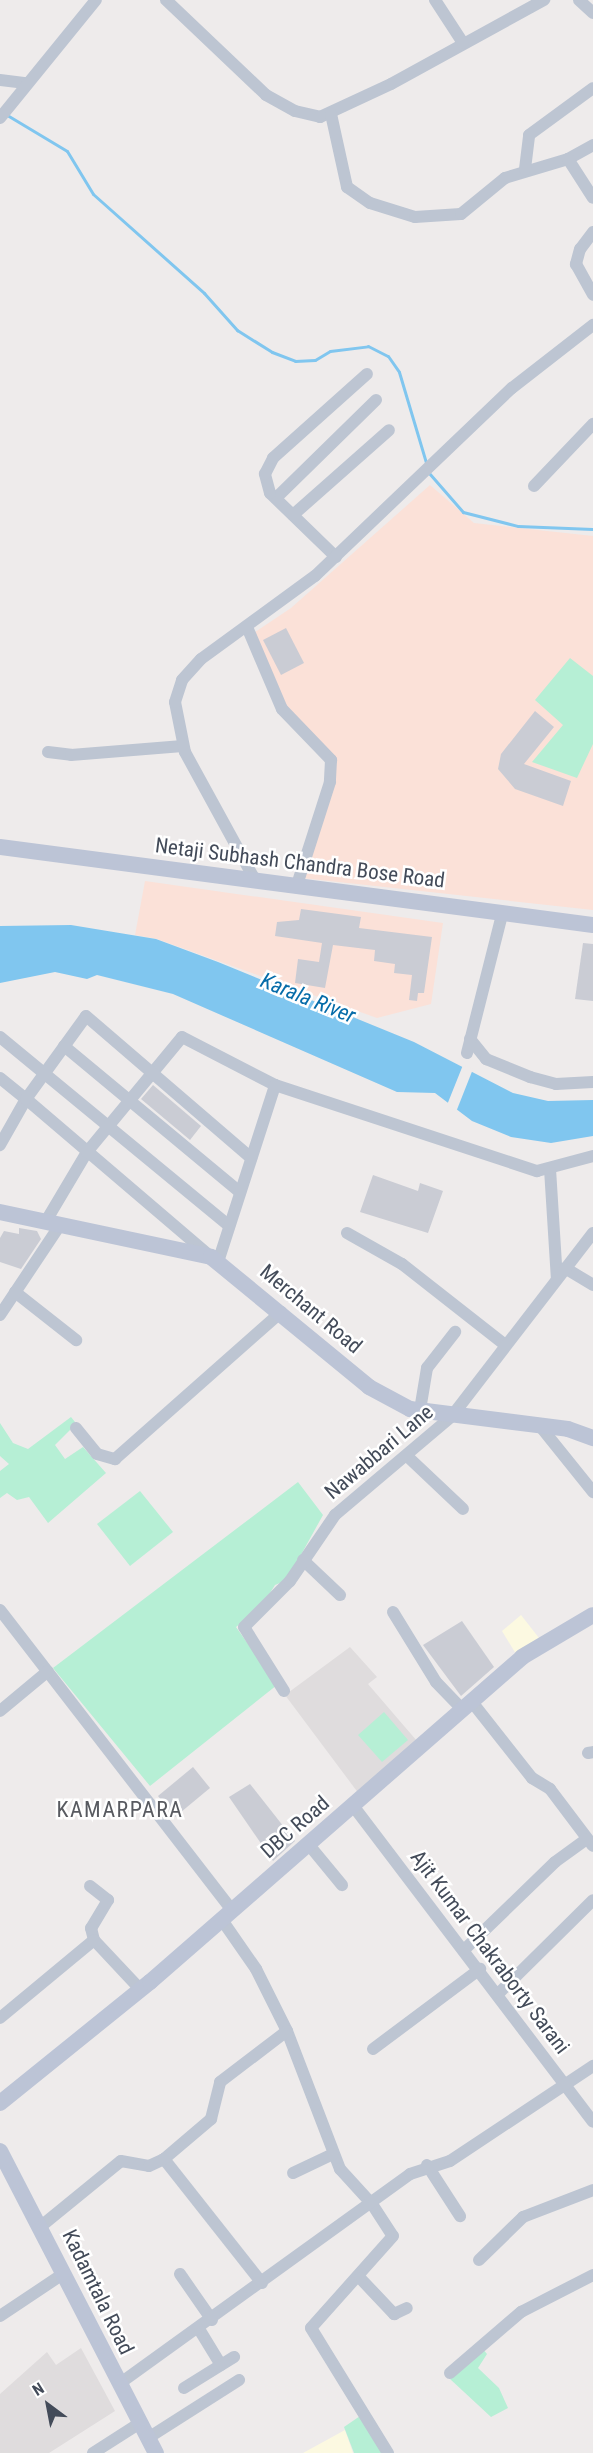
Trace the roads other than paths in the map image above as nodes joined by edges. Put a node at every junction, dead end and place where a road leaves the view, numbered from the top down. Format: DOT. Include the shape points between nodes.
graph roads {
  1 [pos="96,0"];
  2 [pos="166,0"];
  3 [pos="435,0"];
  4 [pos="544,0"];
  5 [pos="579,0"];
  6 [pos="593,13"];
  7 [pos="463,42"];
  8 [pos="0,80"];
  9 [pos="27,83"];
  10 [pos="593,88"];
  11 [pos="4,113"];
  12 [pos="331,114"];
  13 [pos="593,145"];
  14 [pos="568,159"];
  15 [pos="525,169"];
  16 [pos="593,198"];
  17 [pos="593,232"];
  18 [pos="593,295"];
  19 [pos="593,325"];
  20 [pos="367,374"];
  21 [pos="376,400"];
  22 [pos="593,424"];
  23 [pos="389,430"];
  24 [pos="534,486"];
  25 [pos="276,498"];
  26 [pos="293,515"];
  27 [pos="336,557"];
  28 [pos="247,627"];
  29 [pos="183,746"];
  30 [pos="48,753"];
  31 [pos="0,847"];
  32 [pos="0,855"];
  33 [pos="257,884"];
  34 [pos="297,885"];
  35 [pos="501,919"];
  36 [pos="593,926"];
  37 [pos="0,1037"];
  38 [pos="470,1040"];
  39 [pos="64,1046"];
  40 [pos="467,1053"];
  41 [pos="46,1072"];
  42 [pos="151,1074"];
  43 [pos="0,1078"];
  44 [pos="593,1082"];
  45 [pos="275,1085"];
  46 [pos="27,1100"];
  47 [pos="130,1101"];
  48 [pos="109,1126"];
  49 [pos="0,1144"];
  50 [pos="87,1152"];
  51 [pos="593,1156"];
  52 [pos="251,1158"];
  53 [pos="550,1169"];
  54 [pos="240,1192"];
  55 [pos="0,1212"];
  56 [pos="53,1223"];
  57 [pos="229,1226"];
  58 [pos="347,1233"];
  59 [pos="593,1233"];
  60 [pos="214,1259"];
  61 [pos="565,1268"];
  62 [pos="557,1279"];
  63 [pos="593,1285"];
  64 [pos="15,1292"];
  65 [pos="281,1312"];
  66 [pos="0,1315"];
  67 [pos="455,1332"];
  68 [pos="76,1340"];
  69 [pos="504,1344"];
  70 [pos="420,1410"];
  71 [pos="453,1416"];
  72 [pos="540,1426"];
  73 [pos="76,1428"];
  74 [pos="593,1438"];
  75 [pos="407,1456"];
  76 [pos="593,1491"];
  77 [pos="463,1509"];
  78 [pos="303,1560"];
  79 [pos="340,1595"];
  80 [pos="0,1610"];
  81 [pos="393,1612"];
  82 [pos="593,1616"];
  83 [pos="48,1671"];
  84 [pos="284,1690"];
  85 [pos="467,1706"];
  86 [pos="0,1711"];
  87 [pos="354,1807"];
  88 [pos="590,1842"];
  89 [pos="309,1845"];
  90 [pos="342,1885"];
  91 [pos="90,1886"];
  92 [pos="593,1900"];
  93 [pos="227,1916"];
  94 [pos="94,1940"];
  95 [pos="465,1948"];
  96 [pos="480,1969"];
  97 [pos="141,1990"];
  98 [pos="499,1993"];
  99 [pos="0,2018"];
  100 [pos="287,2031"];
  101 [pos="373,2049"];
  102 [pos="593,2066"];
  103 [pos="29,2078"];
  104 [pos="566,2085"];
  105 [pos="0,2098"];
  106 [pos="0,2103"];
  107 [pos="593,2121"];
  108 [pos="0,2151"];
  109 [pos="333,2154"];
  110 [pos="164,2159"];
  111 [pos="427,2165"];
  112 [pos="293,2173"];
  113 [pos="593,2190"];
  114 [pos="372,2204"];
  115 [pos="460,2216"];
  116 [pos="40,2227"];
  117 [pos="479,2260"];
  118 [pos="63,2274"];
  119 [pos="180,2274"];
  120 [pos="593,2275"];
  121 [pos="360,2278"];
  122 [pos="262,2283"];
  123 [pos="407,2307"];
  124 [pos="0,2316"];
  125 [pos="212,2320"];
  126 [pos="199,2329"];
  127 [pos="234,2357"];
  128 [pos="221,2365"];
  129 [pos="450,2373"];
  130 [pos="239,2380"];
  131 [pos="119,2384"];
  132 [pos="184,2388"];
  133 [pos="148,2438"];
  134 [pos="93,2453"];
  135 [pos="388,2453"];
  1 -- 9 [label="street"];
  2 -- 12 [label="street" via="266,95 311,116"];
  3 -- 7 [label="street"];
  4 -- 7 [label="street"];
  5 -- 6 [label="street"];
  7 -- 12 [label="street"];
  8 -- 9 [label="street"];
  9 -- 11 [label="street"];
  10 -- 15 [label="street" via="530,135"];
  12 -- 15 [label="street" via="347,187 394,212 415,217 461,214 505,178"];
  13 -- 14 [label="street"];
  14 -- 15 [label="street"];
  14 -- 16 [label="street"];
  17 -- 18 [label="street" via="580,249 576,264"];
  19 -- 27 [label="street" via="512,388"];
  20 -- 25 [label="street" via="268,465 266,484"];
  21 -- 25 [label="street"];
  22 -- 24 [label="street"];
  23 -- 26 [label="street"];
  25 -- 26 [label="street"];
  26 -- 27 [label="street"];
  27 -- 28 [label="street"];
  28 -- 29 [label="street" via="201,659 182,680 175,702"];
  28 -- 34 [label="street" via="282,709 331,760 330,782"];
  29 -- 30 [label="street"];
  29 -- 33 [label="street"];
  31 -- 33 [label="street, Netaji Subhash Chandra Bose Road"];
  32 -- 33 [label="street, Netaji Subhash Chandra Bose Road"];
  33 -- 34 [label="street, Netaji Subhash Chandra Bose Road"];
  33 -- 35 [label="street, Netaji Subhash Chandra Bose Road"];
  34 -- 36 [label="street, Netaji Subhash Chandra Bose Road"];
  35 -- 36 [label="street, Netaji Subhash Chandra Bose Road"];
  35 -- 38 [label="street"];
  37 -- 41 [label="street"];
  38 -- 40 [label="street"];
  38 -- 44 [label="street" via="486,1059 530,1077 556,1084"];
  39 -- 41 [label="street"];
  39 -- 42 [label="street" via="86,1016"];
  39 -- 47 [label="street"];
  41 -- 46 [label="street"];
  41 -- 48 [label="street"];
  42 -- 45 [label="street" via="182,1037"];
  42 -- 47 [label="street"];
  42 -- 52 [label="street"];
  43 -- 46 [label="street"];
  45 -- 52 [label="street"];
  45 -- 53 [label="street" via="481,1159 537,1171"];
  46 -- 49 [label="street"];
  46 -- 50 [label="street"];
  47 -- 48 [label="street"];
  47 -- 54 [label="street"];
  48 -- 50 [label="street"];
  48 -- 57 [label="street"];
  50 -- 56 [label="street"];
  50 -- 60 [label="street"];
  51 -- 53 [label="street"];
  52 -- 54 [label="street"];
  53 -- 62 [label="street"];
  54 -- 57 [label="street"];
  55 -- 56 [label="street, Merchant Road"];
  56 -- 60 [label="street, Merchant Road"];
  56 -- 64 [label="street"];
  57 -- 60 [label="street"];
  58 -- 69 [label="street" via="402,1264"];
  59 -- 61 [label="street, Nawabbari Lane"];
  60 -- 65 [label="street, Merchant Road"];
  61 -- 62 [label="street, Nawabbari Lane"];
  61 -- 63 [label="street"];
  62 -- 69 [label="street, Nawabbari Lane"];
  64 -- 66 [label="street"];
  64 -- 68 [label="street"];
  65 -- 70 [label="street, Merchant Road" via="369,1387"];
  65 -- 73 [label="street" via="115,1459 103,1459"];
  67 -- 70 [label="street" via="427,1368"];
  69 -- 71 [label="street, Nawabbari Lane"];
  70 -- 71 [label="street, Merchant Road"];
  71 -- 72 [label="street, Merchant Road"];
  71 -- 75 [label="street, Nawabbari Lane"];
  72 -- 74 [label="street, Merchant Road"];
  72 -- 76 [label="street"];
  75 -- 77 [label="street"];
  75 -- 78 [label="street, Nawabbari Lane" via="335,1515"];
  78 -- 79 [label="street"];
  78 -- 84 [label="street, Nawabbari Lane" via="290,1581 244,1627"];
  80 -- 83 [label="street"];
  81 -- 85 [label="street" via="436,1682"];
  82 -- 85 [label="street, DBC Road" via="540,1643"];
  83 -- 86 [label="street"];
  83 -- 93 [label="street"];
  85 -- 87 [label="street, DBC Road"];
  85 -- 88 [label="street" via="532,1778 550,1789"];
  87 -- 89 [label="street, DBC Road"];
  87 -- 95 [label="street, Ajit Kumar Chakraborty Sarani"];
  88 -- 95 [label="street" via="555,1862"];
  89 -- 90 [label="street"];
  89 -- 93 [label="street, DBC Road"];
  91 -- 94 [label="street" via="108,1900 91,1928"];
  92 -- 98 [label="street"];
  93 -- 97 [label="street, DBC Road"];
  93 -- 100 [label="street"];
  94 -- 97 [label="street"];
  94 -- 99 [label="street"];
  95 -- 96 [label="street, Ajit Kumar Chakraborty Sarani"];
  96 -- 98 [label="street, Ajit Kumar Chakraborty Sarani"];
  96 -- 101 [label="street"];
  97 -- 103 [label="street, DBC Road"];
  98 -- 104 [label="street, Ajit Kumar Chakraborty Sarani"];
  100 -- 109 [label="street"];
  100 -- 110 [label="street" via="220,2082 211,2119"];
  102 -- 104 [label="street"];
  103 -- 105 [label="street, DBC Road"];
  103 -- 106 [label="street, DBC Road"];
  104 -- 107 [label="street, Ajit Kumar Chakraborty Sarani"];
  104 -- 111 [label="street" via="450,2161"];
  108 -- 116 [label="street, Kadamtala Road"];
  109 -- 112 [label="street"];
  109 -- 114 [label="street" via="345,2176"];
  110 -- 116 [label="street" via="149,2166 121,2161"];
  110 -- 122 [label="street"];
  111 -- 114 [label="street"];
  111 -- 115 [label="street"];
  113 -- 117 [label="street" via="523,2217"];
  114 -- 121 [label="street" via="393,2240"];
  114 -- 122 [label="street"];
  116 -- 118 [label="street, Kadamtala Road"];
  118 -- 124 [label="street"];
  118 -- 131 [label="street, Kadamtala Road"];
  119 -- 125 [label="street"];
  120 -- 129 [label="street" via="521,2312"];
  121 -- 123 [label="street" via="394,2314"];
  121 -- 135 [label="street" via="311,2328"];
  122 -- 125 [label="street"];
  125 -- 126 [label="street"];
  126 -- 128 [label="street"];
  126 -- 131 [label="street"];
  127 -- 128 [label="street"];
  128 -- 132 [label="street"];
  130 -- 133 [label="street"];
  131 -- 133 [label="street, Kadamtala Road"];
  133 -- 134 [label="street"];
}
